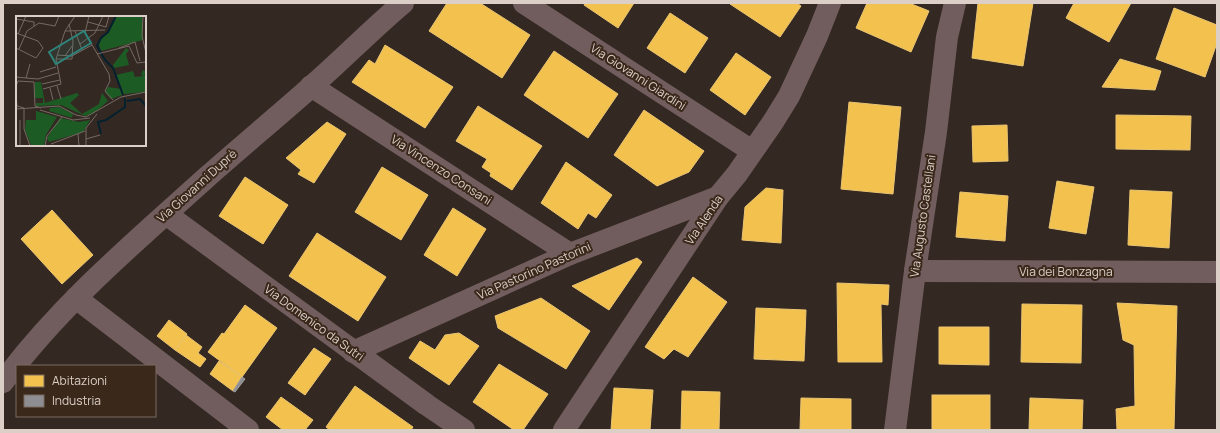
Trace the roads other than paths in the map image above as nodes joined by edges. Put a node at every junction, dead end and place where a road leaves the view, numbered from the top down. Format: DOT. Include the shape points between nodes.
graph roads {
  1 [pos="403,3"];
  2 [pos="524,3"];
  3 [pos="830,3"];
  4 [pos="955,3"];
  5 [pos="312,86"];
  6 [pos="752,151"];
  7 [pos="718,197"];
  8 [pos="166,214"];
  9 [pos="570,254"];
  10 [pos="915,271"];
  11 [pos="1217,272"];
  12 [pos="76,298"];
  13 [pos="353,352"];
  14 [pos="16,365"];
  15 [pos="16,366"];
  16 [pos="3,382"];
  17 [pos="248,430"];
  18 [pos="464,430"];
  19 [pos="564,430"];
  20 [pos="895,430"];
  1 -- 5 [label="street, Via Giovanni Duprè"];
  2 -- 6 [label="street, Via Giovanni Giardini"];
  3 -- 6 [label="street, Via Alenda" via="789,96"];
  4 -- 10 [label="street, Via Augusto Castellani" via="947,37"];
  5 -- 8 [label="street, Via Giovanni Duprè"];
  5 -- 9 [label="street, Via Vincenzo Consani"];
  6 -- 7 [label="street, Via Alenda"];
  7 -- 9 [label="street, Via Pastorino Pastorini"];
  7 -- 19 [label="street, Via Alenda"];
  8 -- 12 [label="street, Via Giovanni Duprè"];
  8 -- 13 [label="street, Via Domenico da Sutri"];
  9 -- 13 [label="street, Via Pastorino Pastorini"];
  10 -- 11 [label="street, Via dei Bonzagna"];
  10 -- 20 [label="street, Via Augusto Castellani"];
  12 -- 14 [label="street, Via Giovanni Duprè"];
  12 -- 17 [label="street"];
  13 -- 18 [label="street, Via Domenico da Sutri"];
  15 -- 16 [label="street, Via Giovanni Duprè"];
}
